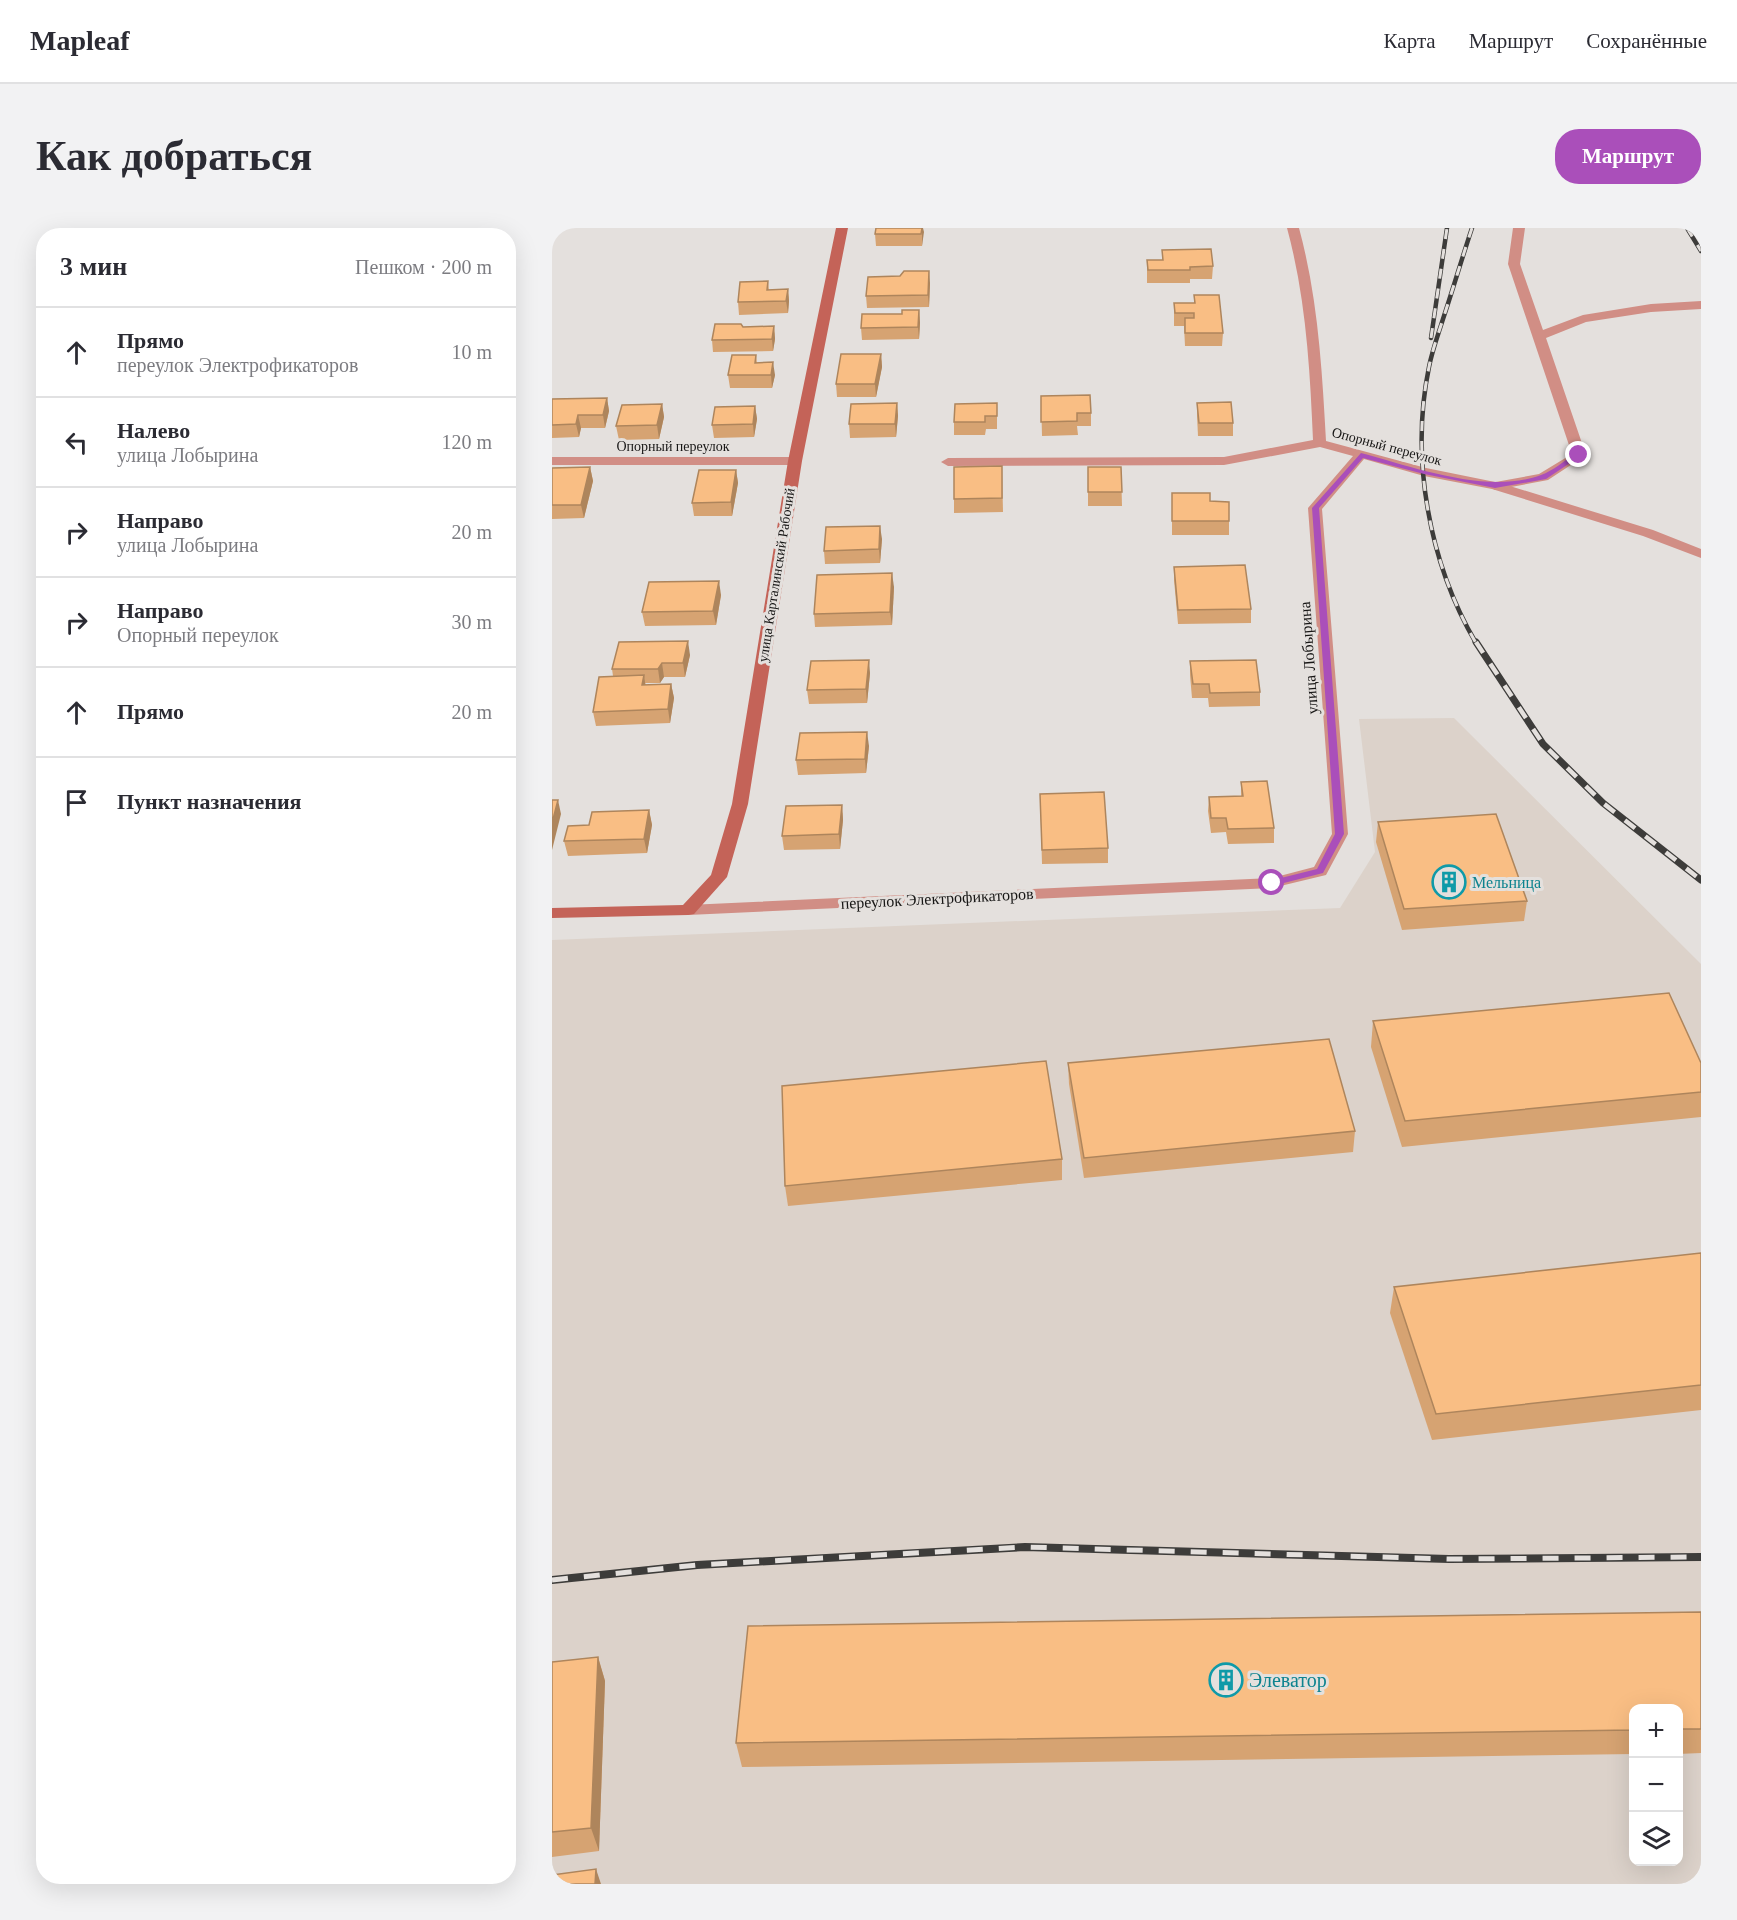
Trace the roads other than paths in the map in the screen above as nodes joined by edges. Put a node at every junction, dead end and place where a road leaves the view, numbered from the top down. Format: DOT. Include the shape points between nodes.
graph roads {
  1 [pos="842,228"];
  2 [pos="1293,228"];
  3 [pos="1519,228"];
  4 [pos="1701,304"];
  5 [pos="1539,336"];
  6 [pos="1320,443"];
  7 [pos="1361,455"];
  8 [pos="552,461"];
  9 [pos="795,461"];
  10 [pos="948,462"];
  11 [pos="1495,486"];
  12 [pos="1701,554"];
  13 [pos="1320,871"];
  14 [pos="688,910"];
  15 [pos="552,914"];
  1 -- 9 [label="street, улица Карталинский Рабочий"];
  2 -- 6 [label="street" via="1314,339"];
  3 -- 5 [label="street" via="1514,264"];
  4 -- 5 [label="street" via="1583,319"];
  5 -- 11 [label="street" via="1579,455 1544,477"];
  6 -- 7 [label="street, Опорный переулок"];
  6 -- 10 [label="street, Опорный переулок" via="1224,461"];
  7 -- 11 [label="street, Опорный переулок"];
  7 -- 13 [label="street, улица Лобырина" via="1315,508 1340,834"];
  8 -- 9 [label="street, Опорный переулок"];
  9 -- 14 [label="street, улица Карталинский Рабочий" via="740,804 719,877"];
  11 -- 12 [label="street, Опорный переулок" via="1648,533"];
  13 -- 14 [label="street, переулок Электрофикаторов" via="1272,883"];
  14 -- 15 [label="street, переулок Электрофикаторов"];
}
